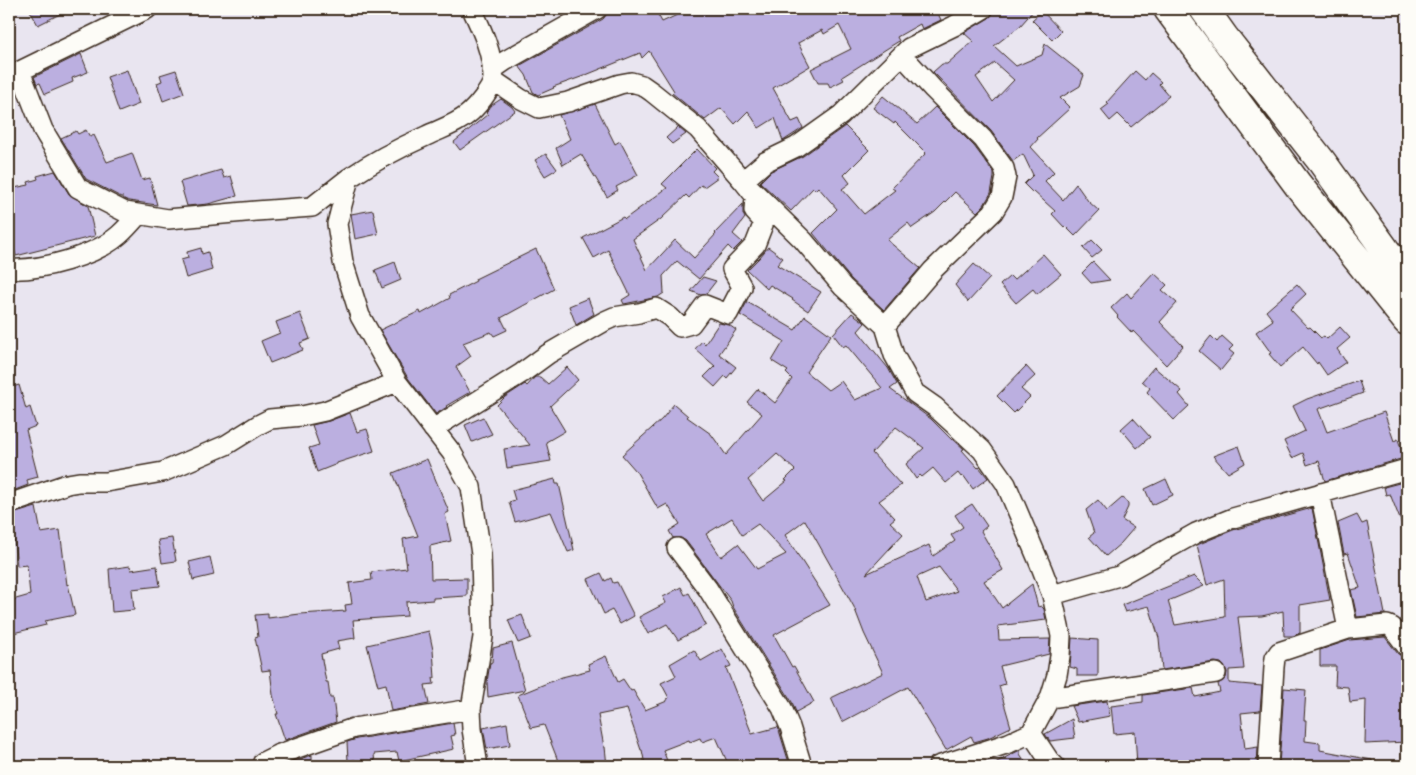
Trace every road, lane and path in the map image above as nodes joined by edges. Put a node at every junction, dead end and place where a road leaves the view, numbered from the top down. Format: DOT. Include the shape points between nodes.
graph roads {
  1 [pos="148,9"];
  2 [pos="472,9"];
  3 [pos="597,9"];
  4 [pos="984,9"];
  5 [pos="1168,9"];
  6 [pos="1204,9"];
  7 [pos="902,55"];
  8 [pos="492,75"];
  9 [pos="349,178"];
  10 [pos="743,181"];
  11 [pos="312,208"];
  12 [pos="138,215"];
  13 [pos="336,224"];
  14 [pos="9,269"];
  15 [pos="1407,280"];
  16 [pos="1407,321"];
  17 [pos="885,326"];
  18 [pos="397,382"];
  19 [pos="433,429"];
  20 [pos="1407,469"];
  21 [pos="1320,493"];
  22 [pos="9,504"];
  23 [pos="677,548"];
  24 [pos="1052,595"];
  25 [pos="1348,629"];
  26 [pos="1407,647"];
  27 [pos="1216,673"];
  28 [pos="1050,698"];
  29 [pos="471,709"];
  30 [pos="1031,733"];
  31 [pos="264,762"];
  32 [pos="478,766"];
  33 [pos="802,766"];
  34 [pos="938,766"];
  35 [pos="1055,766"];
  36 [pos="1268,766"];
  1 -- 12 [label="street" via="20,71 43,130 78,188 125,212"];
  2 -- 8 [label="street" via="491,58"];
  3 -- 8 [label="street" via="505,61"];
  4 -- 7 [label="street" via="909,48"];
  5 -- 16 [label="highway" via="1298,185"];
  6 -- 15 [label="highway" via="1322,162"];
  7 -- 10 [label="street" via="829,124 796,147 765,162"];
  7 -- 17 [label="street" via="983,140 1004,168 1006,177 1002,196 993,212 933,270"];
  8 -- 9 [label="street" via="479,102 467,116 385,156"];
  8 -- 10 [label="street" via="521,99 539,108 620,84 642,85 698,129"];
  9 -- 11 [label="street"];
  9 -- 13 [label="street"];
  10 -- 17 [label="street" via="803,240 843,287"];
  10 -- 19 [label="street" via="755,196 754,211 764,222 755,245 732,268 742,287 728,314 704,305 691,324 680,327 656,308 614,317 548,354"];
  11 -- 12 [label="street" via="168,219"];
  11 -- 13 [label="street"];
  12 -- 14 [label="street" via="102,247 50,266"];
  13 -- 18 [label="street" via="343,262 360,316"];
  17 -- 24 [label="street" via="894,355 915,393 935,406 982,450 1006,484"];
  18 -- 19 [label="street"];
  18 -- 22 [label="street" via="325,411 270,419 226,445 163,472 106,482 67,484"];
  19 -- 29 [label="street" via="461,468 470,487 476,517 481,554 483,637"];
  20 -- 21 [label="street"];
  21 -- 24 [label="street" via="1233,518 1196,533 1119,576"];
  21 -- 25 [label="street"];
  23 -- 33 [label="street" via="708,589 782,708"];
  24 -- 28 [label="street" via="1061,636 1057,675"];
  25 -- 26 [label="street" via="1387,625"];
  25 -- 36 [label="street" via="1279,652 1275,658"];
  27 -- 28 [label="street"];
  28 -- 30 [label="street"];
  29 -- 31 [label="street" via="354,728"];
  29 -- 32 [label="street"];
  30 -- 34 [label="street"];
  30 -- 35 [label="street"];
}
